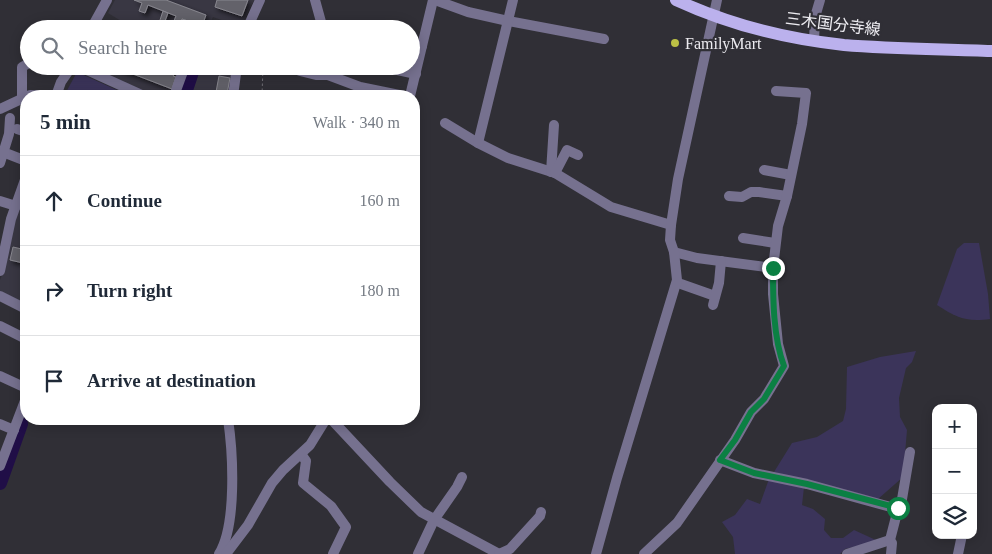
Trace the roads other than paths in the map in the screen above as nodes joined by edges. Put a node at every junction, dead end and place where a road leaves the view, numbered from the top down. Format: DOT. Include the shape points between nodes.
graph roads {
  1 [pos="106,0"];
  2 [pos="260,0"];
  3 [pos="316,0"];
  4 [pos="434,0"];
  5 [pos="513,0"];
  6 [pos="676,0"];
  7 [pos="717,0"];
  8 [pos="820,0"];
  9 [pos="714,16"];
  10 [pos="96,20"];
  11 [pos="251,20"];
  12 [pos="321,20"];
  13 [pos="508,21"];
  14 [pos="604,40"];
  15 [pos="814,41"];
  16 [pos="422,46"];
  17 [pos="992,52"];
  18 [pos="420,55"];
  19 [pos="22,75"];
  20 [pos="66,75"];
  21 [pos="98,75"];
  22 [pos="182,75"];
  23 [pos="236,75"];
  24 [pos="328,75"];
  25 [pos="416,75"];
  26 [pos="22,90"];
  27 [pos="57,90"];
  28 [pos="131,90"];
  29 [pos="176,90"];
  30 [pos="233,90"];
  31 [pos="375,90"];
  32 [pos="412,90"];
  33 [pos="776,91"];
  34 [pos="20,99"];
  35 [pos="11,104"];
  36 [pos="0,109"];
  37 [pos="5,120"];
  38 [pos="445,123"];
  39 [pos="554,125"];
  40 [pos="478,143"];
  41 [pos="8,154"];
  42 [pos="578,156"];
  43 [pos="20,159"];
  44 [pos="0,164"];
  45 [pos="764,170"];
  46 [pos="553,172"];
  47 [pos="791,175"];
  48 [pos="20,194"];
  49 [pos="729,196"];
  50 [pos="787,196"];
  51 [pos="0,201"];
  52 [pos="16,206"];
  53 [pos="671,225"];
  54 [pos="743,238"];
  55 [pos="775,243"];
  56 [pos="3,245"];
  57 [pos="674,252"];
  58 [pos="721,261"];
  59 [pos="773,268"];
  60 [pos="0,270"];
  61 [pos="681,284"];
  62 [pos="0,296"];
  63 [pos="20,307"];
  64 [pos="0,326"];
  65 [pos="20,336"];
  66 [pos="0,376"];
  67 [pos="20,385"];
  68 [pos="20,414"];
  69 [pos="0,424"];
  70 [pos="229,425"];
  71 [pos="322,425"];
  72 [pos="337,425"];
  73 [pos="14,430"];
  74 [pos="910,452"];
  75 [pos="301,454"];
  76 [pos="720,460"];
  77 [pos="0,466"];
  78 [pos="462,477"];
  79 [pos="898,508"];
  80 [pos="541,512"];
  81 [pos="434,520"];
  82 [pos="961,539"];
  83 [pos="890,540"];
  84 [pos="219,554"];
  85 [pos="226,554"];
  86 [pos="333,554"];
  87 [pos="418,554"];
  88 [pos="499,554"];
  89 [pos="596,554"];
  90 [pos="644,554"];
  91 [pos="847,554"];
  92 [pos="891,554"];
  93 [pos="958,554"];
  1 -- 10 [label="street"];
  2 -- 11 [label="street"];
  3 -- 12 [label="street"];
  4 -- 13 [label="street"];
  4 -- 16 [label="street"];
  5 -- 13 [label="street"];
  6 -- 9 [label="main road, 三木国分寺線"];
  7 -- 9 [label="street"];
  8 -- 15 [label="street"];
  9 -- 15 [label="main road, 三木国分寺線"];
  9 -- 53 [label="street"];
  13 -- 14 [label="street"];
  13 -- 40 [label="street"];
  15 -- 17 [label="main road, 三木国分寺線"];
  16 -- 18 [label="street"];
  19 -- 26 [label="street"];
  20 -- 27 [label="street"];
  21 -- 28 [label="street"];
  22 -- 29 [label="street"];
  23 -- 30 [label="street"];
  24 -- 31 [label="street"];
  25 -- 32 [label="street"];
  33 -- 47 [label="street" via="806,93"];
  34 -- 35 [label="street"];
  35 -- 36 [label="street"];
  35 -- 37 [label="street"];
  37 -- 44 [label="street" via="9,134"];
  38 -- 40 [label="street"];
  39 -- 46 [label="street"];
  40 -- 46 [label="street" via="508,158"];
  41 -- 43 [label="street"];
  42 -- 46 [label="street" via="567,150"];
  45 -- 47 [label="street"];
  46 -- 53 [label="street" via="611,207"];
  47 -- 50 [label="street"];
  48 -- 52 [label="street"];
  49 -- 50 [label="street" via="742,197 759,192"];
  50 -- 55 [label="street"];
  51 -- 52 [label="street"];
  52 -- 56 [label="street"];
  53 -- 57 [label="street" via="670,240"];
  54 -- 55 [label="street"];
  55 -- 59 [label="street"];
  56 -- 60 [label="street"];
  57 -- 58 [label="street"];
  57 -- 89 [label="street" via="677,280"];
  58 -- 59 [label="street"];
  58 -- 61 [label="street" via="714,300"];
  59 -- 76 [label="street" via="778,344 784,366"];
  62 -- 63 [label="street"];
  64 -- 65 [label="street"];
  66 -- 67 [label="street"];
  68 -- 73 [label="street"];
  69 -- 73 [label="street"];
  70 -- 84 [label="street" via="233,459 230,518 228,536"];
  71 -- 75 [label="street"];
  72 -- 81 [label="street" via="396,488"];
  73 -- 77 [label="street"];
  74 -- 79 [label="street"];
  75 -- 85 [label="street" via="272,483 248,525"];
  75 -- 86 [label="street" via="306,461 303,483 331,506 346,527"];
  76 -- 79 [label="street" via="754,473"];
  76 -- 90 [label="street" via="677,523"];
  78 -- 81 [label="street"];
  79 -- 83 [label="street"];
  80 -- 88 [label="street" via="510,548"];
  81 -- 87 [label="street"];
  81 -- 88 [label="street"];
  82 -- 93 [label="street"];
  83 -- 91 [label="street"];
  83 -- 92 [label="street"];
}
